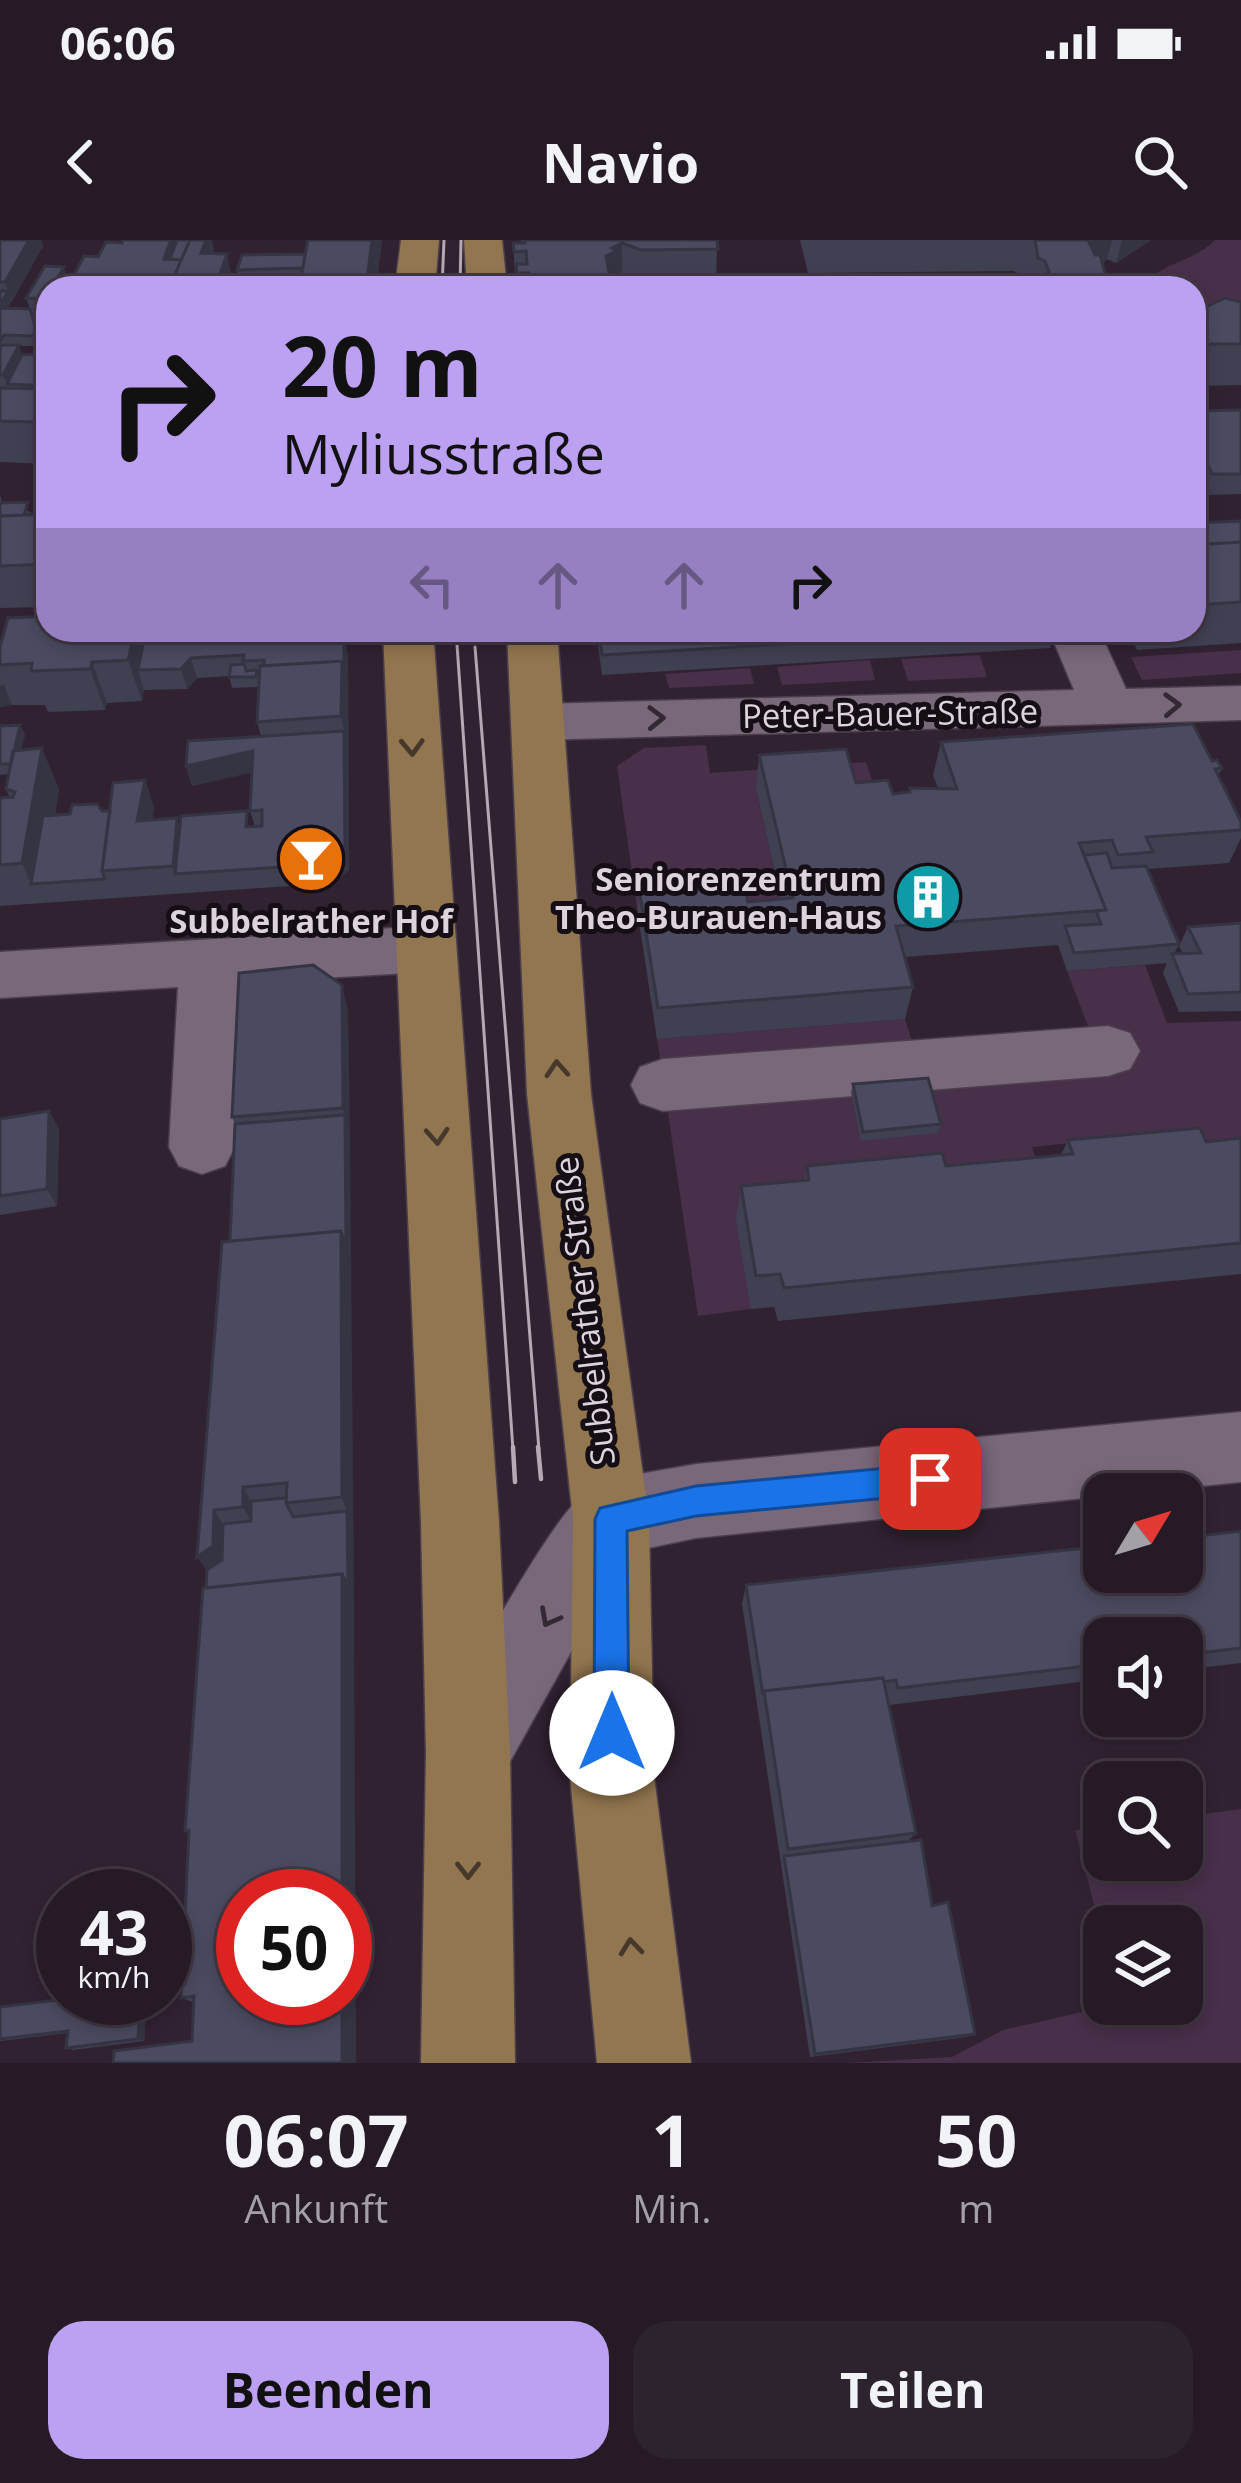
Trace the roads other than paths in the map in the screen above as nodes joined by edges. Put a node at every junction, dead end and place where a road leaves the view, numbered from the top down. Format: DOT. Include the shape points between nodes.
graph roads {
  1 [pos="420,240"];
  2 [pos="483,240"];
  3 [pos="417,276"];
  4 [pos="487,276"];
  5 [pos="409,642"];
  6 [pos="533,642"];
  7 [pos="1079,642"];
  8 [pos="1241,703"];
  9 [pos="1108,707"];
  10 [pos="539,722"];
  11 [pos="426,949"];
  12 [pos="209,965"];
  13 [pos="0,975"];
  14 [pos="1108,1051"];
  15 [pos="663,1085"];
  16 [pos="202,1147"];
  17 [pos="1241,1447"];
  18 [pos="611,1519"];
  19 [pos="468,1753"];
  20 [pos="468,2063"];
  21 [pos="644,2063"];
  1 -- 3 [label="main road"];
  2 -- 4 [label="main road"];
  5 -- 11 [label="main road, one-way"];
  6 -- 10 [label="main road, Subbelrather Straße"];
  7 -- 9 [label="street"];
  9 -- 8 [label="street, Peter-Bauer-Straße, one-way"];
  10 -- 9 [label="street, Peter-Bauer-Straße, one-way"];
  18 -- 10 [label="main road, Subbelrather Straße, one-way" via="559,1094"];
  11 -- 12 [label="street"];
  11 -- 19 [label="main road, one-way"];
  12 -- 13 [label="street"];
  12 -- 16 [label="street"];
  14 -- 15 [label="street"];
  17 -- 18 [label="street" via="696,1501"];
  18 -- 19 [label="street, one-way"];
  21 -- 18 [label="main road, Subbelrather Straße, one-way" via="612,1776"];
  19 -- 20 [label="main road, one-way"];
}
